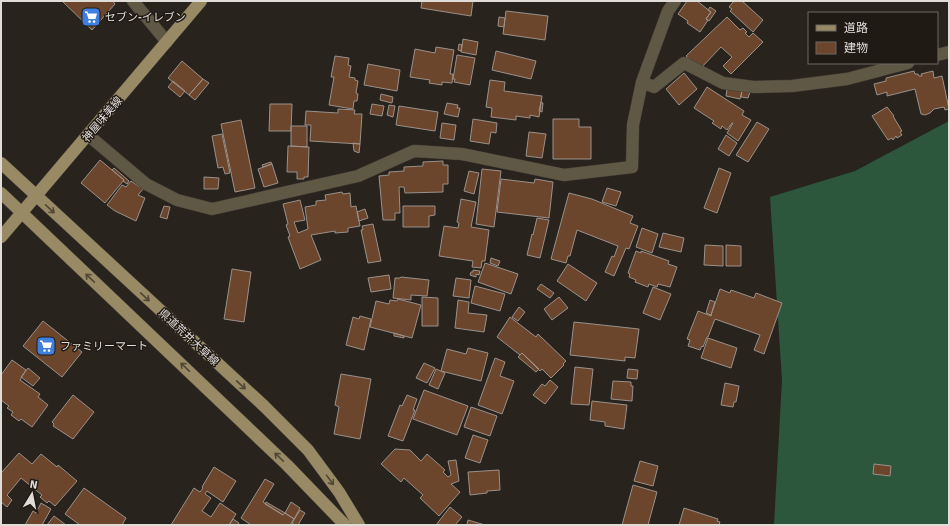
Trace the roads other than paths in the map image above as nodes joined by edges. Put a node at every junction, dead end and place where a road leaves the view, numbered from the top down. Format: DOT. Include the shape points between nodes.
graph roads {
  1 [pos="133,1"];
  2 [pos="201,1"];
  3 [pos="676,1"];
  4 [pos="167,42"];
  5 [pos="949,52"];
  6 [pos="938,55"];
  7 [pos="904,64"];
  8 [pos="642,82"];
  9 [pos="88,135"];
  10 [pos="1,163"];
  11 [pos="1,194"];
  12 [pos="35,196"];
  13 [pos="22,213"];
  14 [pos="1,237"];
  15 [pos="345,525"];
  16 [pos="359,525"];
  1 -- 4 [label="street"];
  2 -- 4 [label="main road, 神屋味美線"];
  3 -- 8 [label="street" via="668,11"];
  4 -- 9 [label="main road, 神屋味美線"];
  5 -- 6 [label="street"];
  7 -- 8 [label="street" via="847,79 792,86 754,87 723,83 684,64 654,87"];
  8 -- 9 [label="street" via="633,125 632,167 564,174 462,154 414,151 358,176 212,209 177,200 146,184"];
  9 -- 12 [label="main road, 神屋味美線"];
  10 -- 12 [label="main road, 県道荒井大草線"];
  11 -- 13 [label="main road"];
  12 -- 13 [label="main road, 神屋味美線"];
  12 -- 16 [label="main road, 県道荒井大草線, one-way" via="264,406 308,450 339,492"];
  13 -- 14 [label="main road, 神屋味美線"];
  15 -- 13 [label="main road, one-way" via="287,465"];
}
